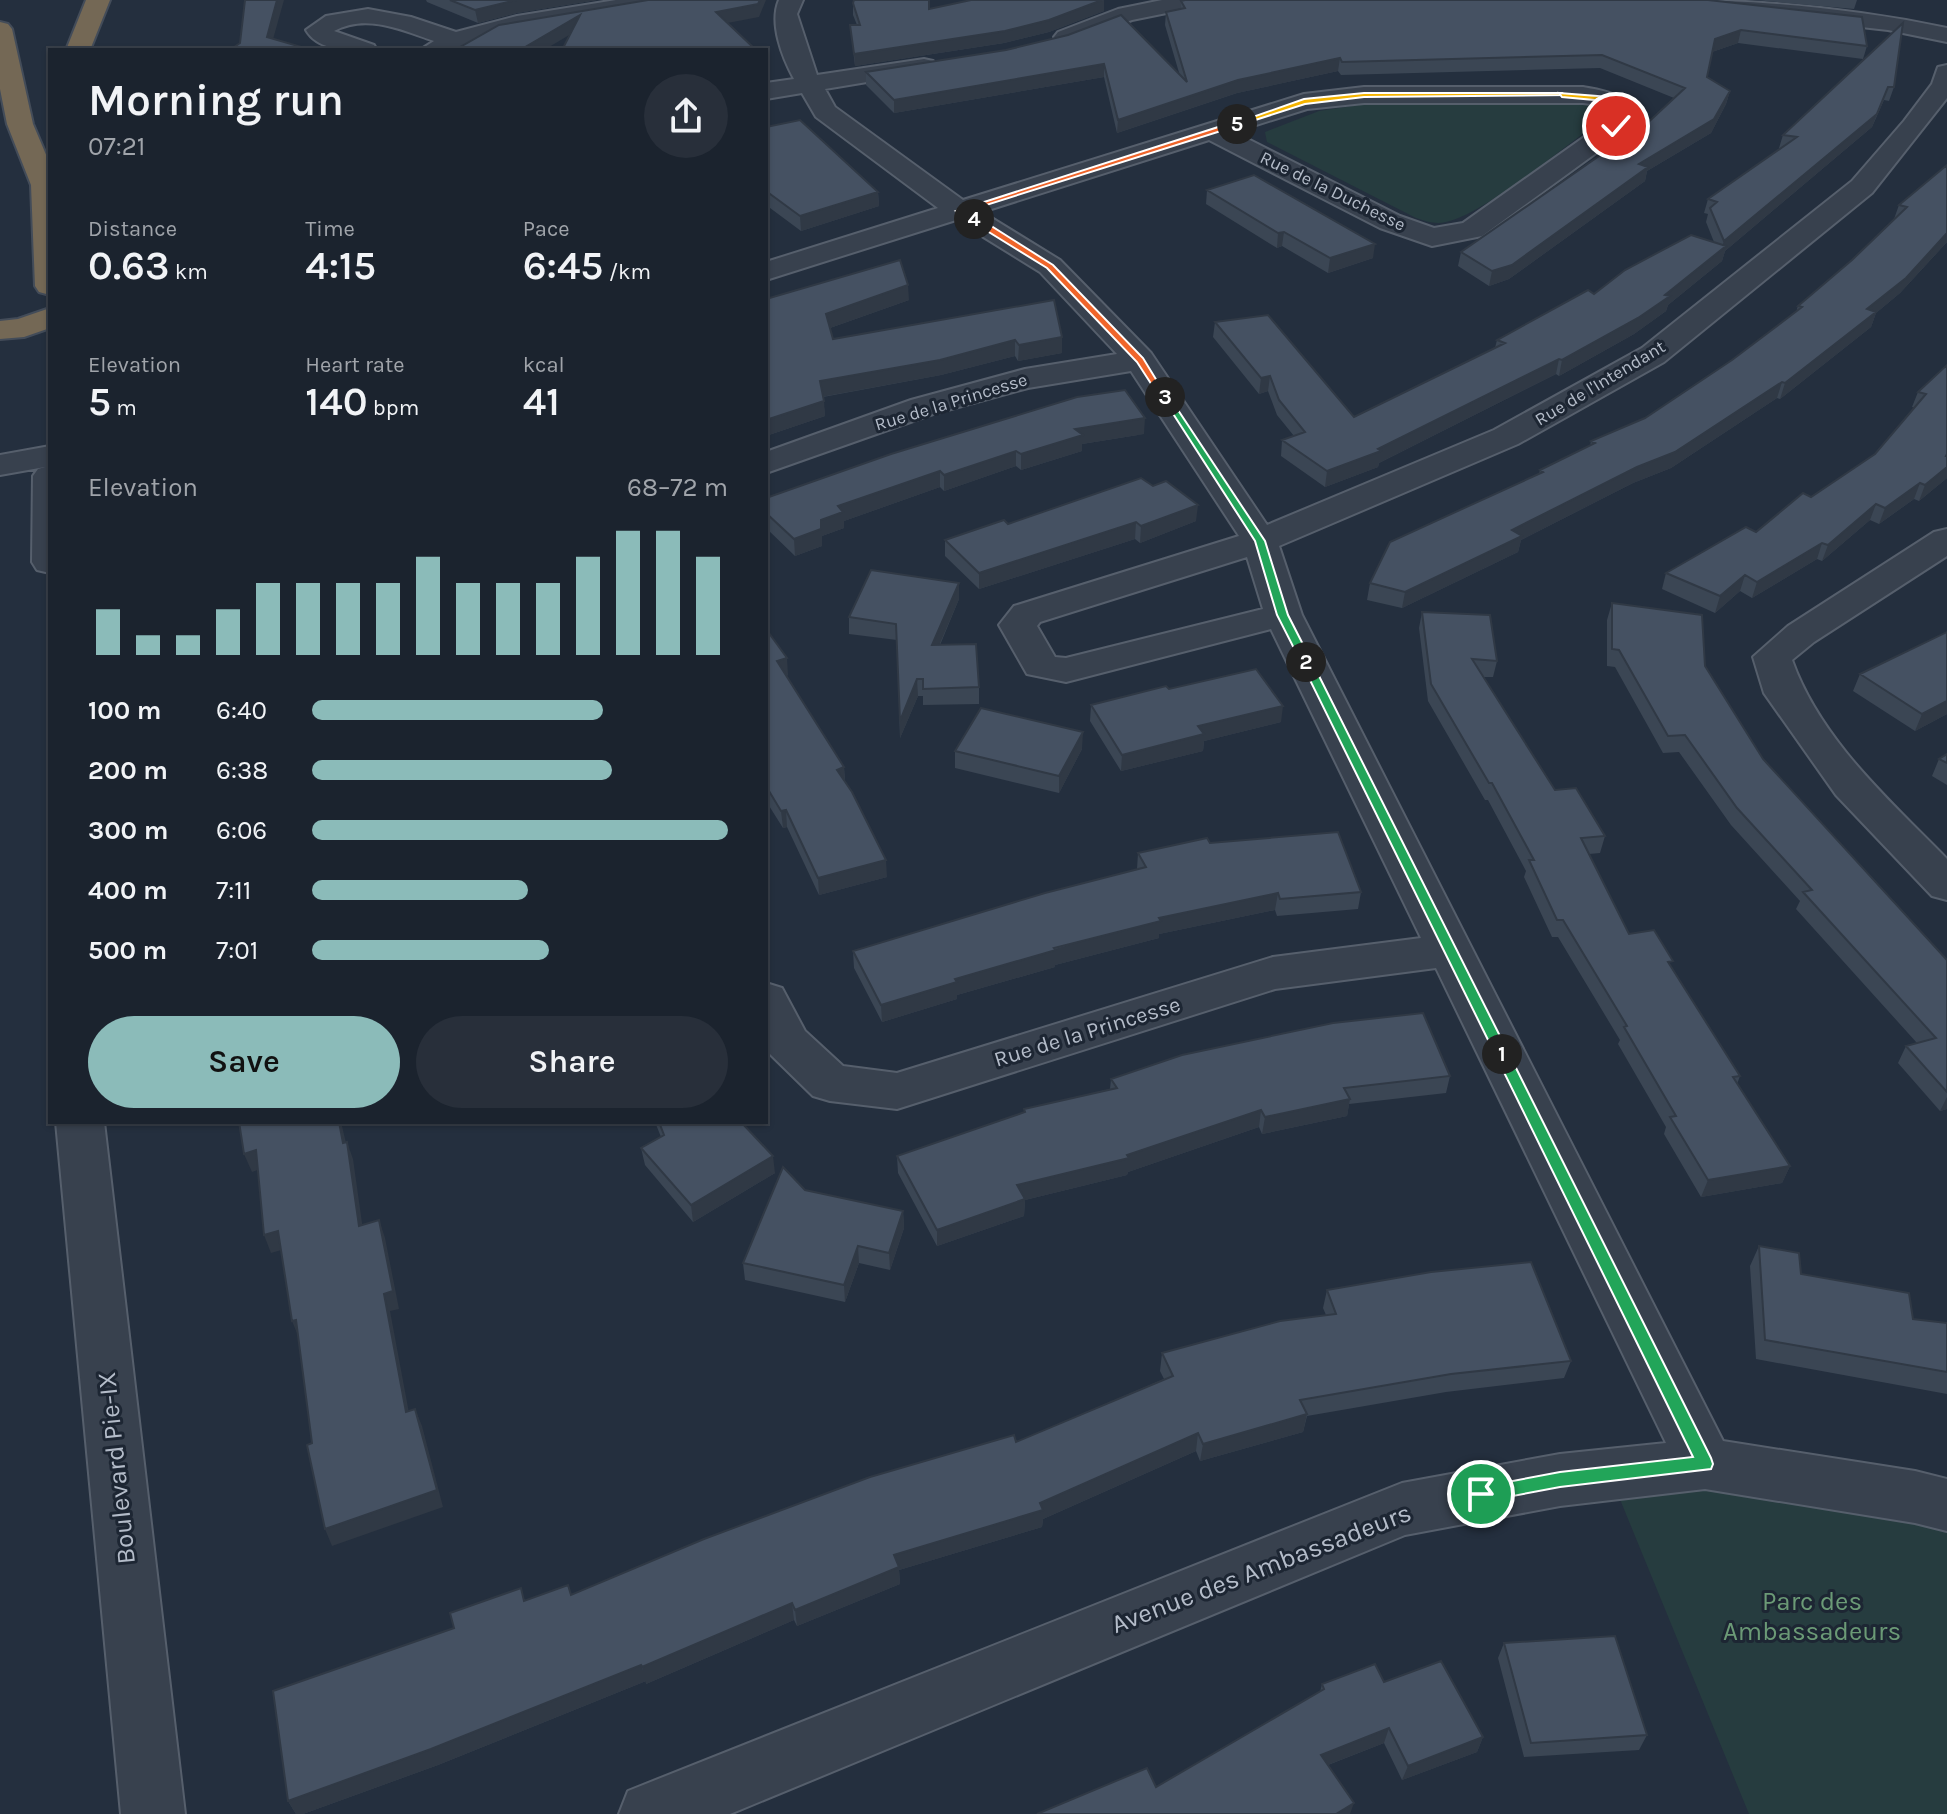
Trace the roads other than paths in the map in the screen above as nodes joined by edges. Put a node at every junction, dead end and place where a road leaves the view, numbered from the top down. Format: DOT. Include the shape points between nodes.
graph roads {
  1 [pos="98,0"];
  2 [pos="666,0"];
  3 [pos="791,0"];
  4 [pos="1198,0"];
  5 [pos="1682,0"];
  6 [pos="1160,2"];
  7 [pos="1887,12"];
  8 [pos="0,29"];
  9 [pos="1947,35"];
  10 [pos="455,40"];
  11 [pos="1045,43"];
  12 [pos="79,48"];
  13 [pos="360,48"];
  14 [pos="437,48"];
  15 [pos="948,62"];
  16 [pos="1947,72"];
  17 [pos="807,85"];
  18 [pos="768,91"];
  19 [pos="825,112"];
  20 [pos="796,117"];
  21 [pos="1213,132"];
  22 [pos="47,176"];
  23 [pos="960,211"];
  24 [pos="48,213"];
  25 [pos="768,270"];
  26 [pos="48,318"];
  27 [pos="0,330"];
  28 [pos="1140,360"];
  29 [pos="48,456"];
  30 [pos="768,462"];
  31 [pos="0,465"];
  32 [pos="1260,541"];
  33 [pos="1946,542"];
  34 [pos="1283,615"];
  35 [pos="1947,885"];
  36 [pos="1450,950"];
  37 [pos="768,1004"];
  38 [pos="80,1124"];
  39 [pos="1705,1464"];
  40 [pos="1947,1505"];
  41 [pos="153,1814"];
  42 [pos="651,1814"];
  1 -- 12 [label="highway"];
  2 -- 10 [label="street" via="515,23"];
  3 -- 17 [label="street" via="785,14"];
  4 -- 6 [label="street"];
  5 -- 7 [label="street"];
  6 -- 11 [label="street"];
  7 -- 9 [label="street"];
  8 -- 22 [label="highway" via="20,124"];
  10 -- 13 [label="street" via="378,14 348,14 318,30"];
  10 -- 14 [label="street"];
  15 -- 17 [label="street"];
  16 -- 32 [label="street, Rue de l'Intendant" via="1913,127 1862,187 1653,355 1506,437"];
  17 -- 18 [label="street"];
  17 -- 19 [label="street"];
  19 -- 20 [label="street"];
  19 -- 23 [label="street"];
  21 -- 21 [label="street, Rue de la Duchesse" via="1304,102 1364,95 1583,95 1607,99 1619,111 1616,126 1472,230 1432,237 1390,222"];
  21 -- 23 [label="street, Rue de la Duchesse"];
  22 -- 24 [label="highway"];
  23 -- 25 [label="street, Rue de la Duchesse"];
  23 -- 28 [label="street" via="1050,266"];
  26 -- 27 [label="highway"];
  28 -- 30 [label="street, Rue de la Princesse" via="1025,379 922,407"];
  28 -- 32 [label="street"];
  29 -- 31 [label="street"];
  32 -- 34 [label="street"];
  32 -- 34 [label="street, Rue de l'Intendant" via="1027,614 1018,625 1041,666 1066,670"];
  33 -- 35 [label="street" via="1772,657 1784,693 1851,786"];
  34 -- 36 [label="street"];
  36 -- 37 [label="street, Rue de la Princesse" via="1273,973 897,1091 830,1083 787,1042"];
  36 -- 39 [label="street"];
  38 -- 41 [label="street, Boulevard Pie-IX"];
  39 -- 40 [label="street, Avenue des Ambassadeurs"];
  39 -- 42 [label="street, Avenue des Ambassadeurs" via="1560,1480 1402,1509"];
}
